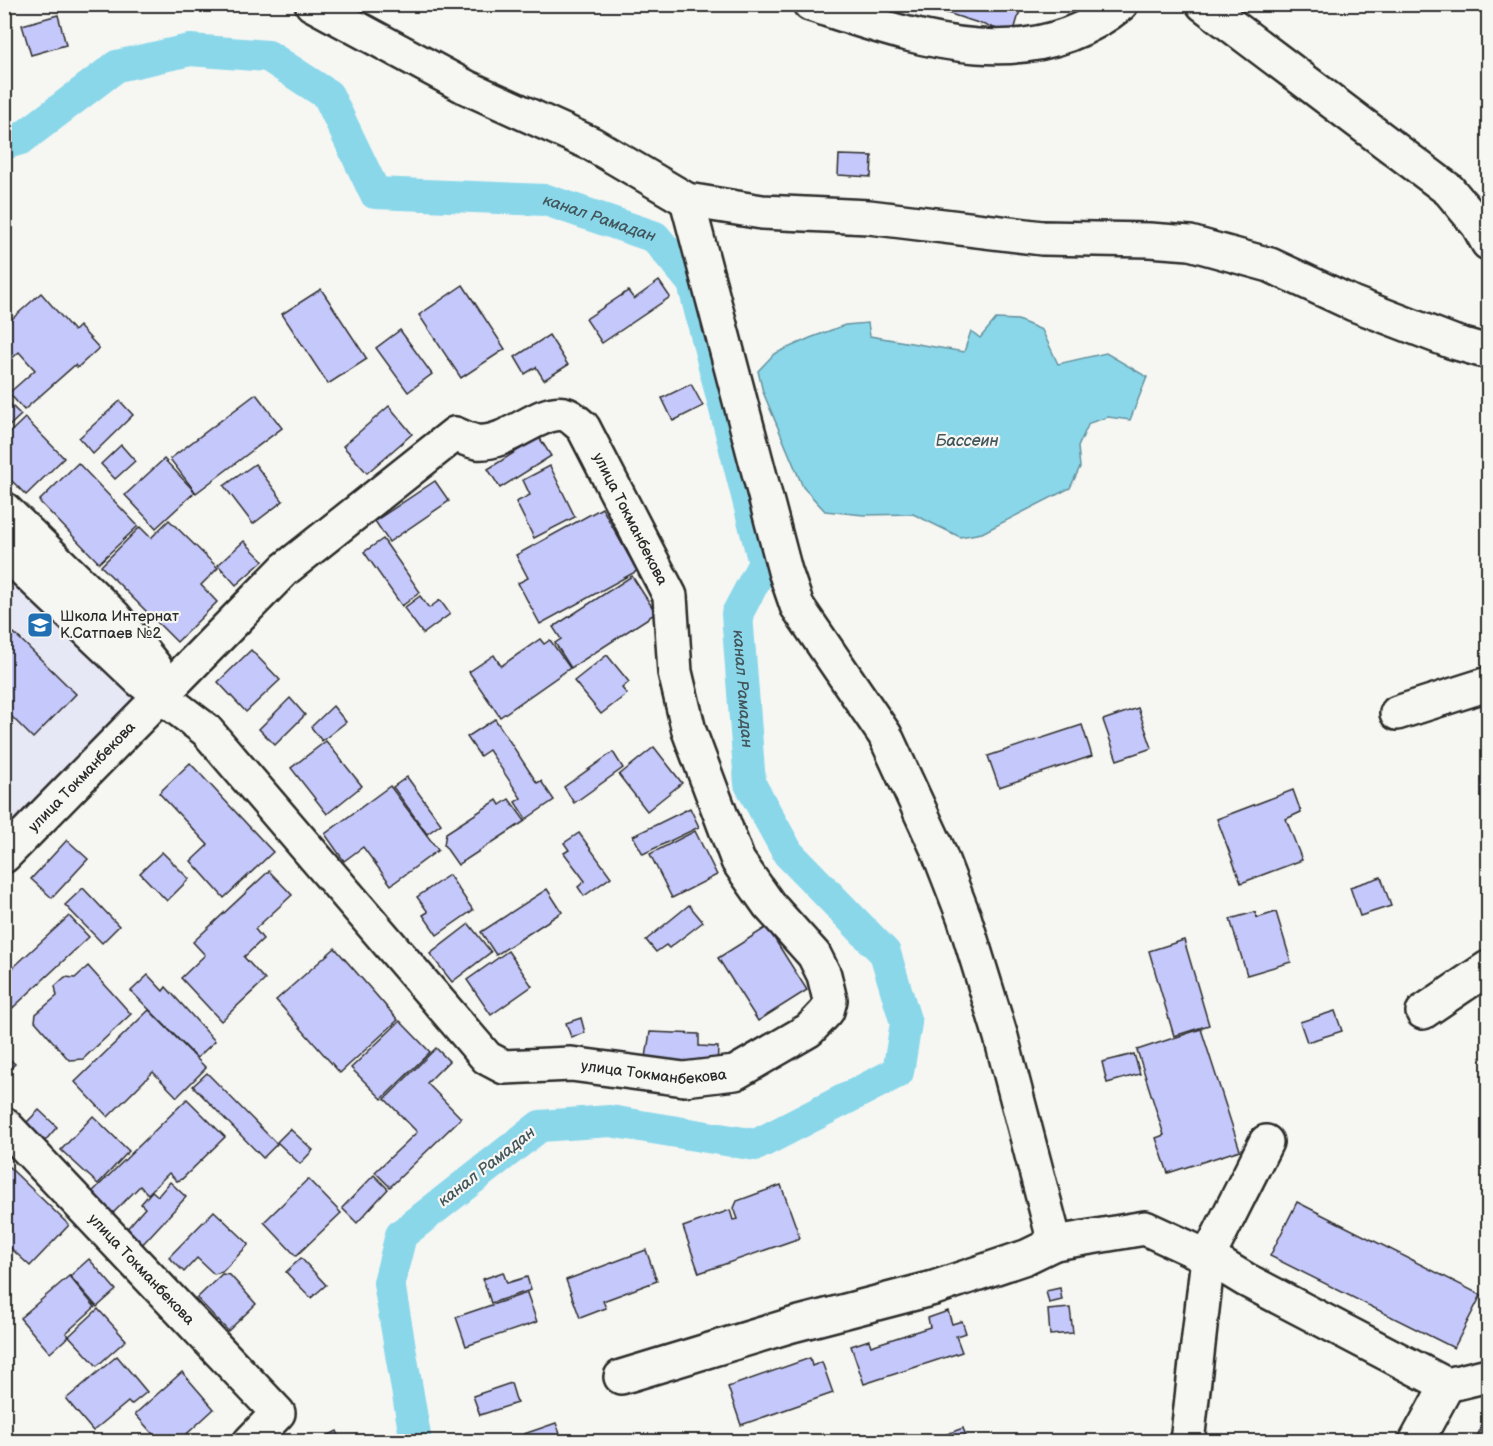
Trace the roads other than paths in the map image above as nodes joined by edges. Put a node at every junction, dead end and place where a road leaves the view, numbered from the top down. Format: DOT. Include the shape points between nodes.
graph roads {
  1 [pos="312,4"];
  2 [pos="810,4"];
  3 [pos="1121,4"];
  4 [pos="1203,4"];
  5 [pos="687,200"];
  6 [pos="1488,243"];
  7 [pos="1488,352"];
  8 [pos="4,509"];
  9 [pos="4,551"];
  10 [pos="1488,684"];
  11 [pos="150,689"];
  12 [pos="1397,713"];
  13 [pos="4,856"];
  14 [pos="1488,968"];
  15 [pos="1424,1012"];
  16 [pos="4,1124"];
  17 [pos="1266,1142"];
  18 [pos="1055,1243"];
  19 [pos="1208,1257"];
  20 [pos="1488,1375"];
  21 [pos="621,1377"];
  22 [pos="1448,1385"];
  23 [pos="250,1442"];
  24 [pos="1187,1442"];
  25 [pos="1416,1442"];
  1 -- 5 [label="street" via="466,87 592,144"];
  2 -- 3 [label="street" via="918,39 998,49 1072,35"];
  4 -- 6 [label="street" via="1449,190"];
  5 -- 7 [label="street" via="762,212 869,217 1042,238 1190,243 1270,265 1354,304"];
  5 -- 18 [label="street" via="797,606 885,735 942,861 964,917 1000,1038"];
  8 -- 11 [label="street" via="114,616 155,667"];
  9 -- 11 [label="street"];
  10 -- 12 [label="street"];
  11 -- 11 [label="street, улица Токманбекова" via="285,569 455,434 486,442 508,436 554,413 567,414 583,427 670,596 675,672 689,732 710,791 738,861 769,905 814,955 830,1000 827,1011 809,1030 735,1073 684,1079 571,1064 504,1067 495,1063 206,730"];
  11 -- 13 [label="street, улица Токманбекова"];
  14 -- 15 [label="street"];
  16 -- 23 [label="street, улица Токманбекова" via="278,1413"];
  17 -- 19 [label="street"];
  18 -- 19 [label="street" via="1145,1228"];
  18 -- 21 [label="street" via="1026,1257 934,1288 792,1325"];
  19 -- 22 [label="street"];
  19 -- 24 [label="street"];
  20 -- 22 [label="street"];
  22 -- 25 [label="street"];
}
